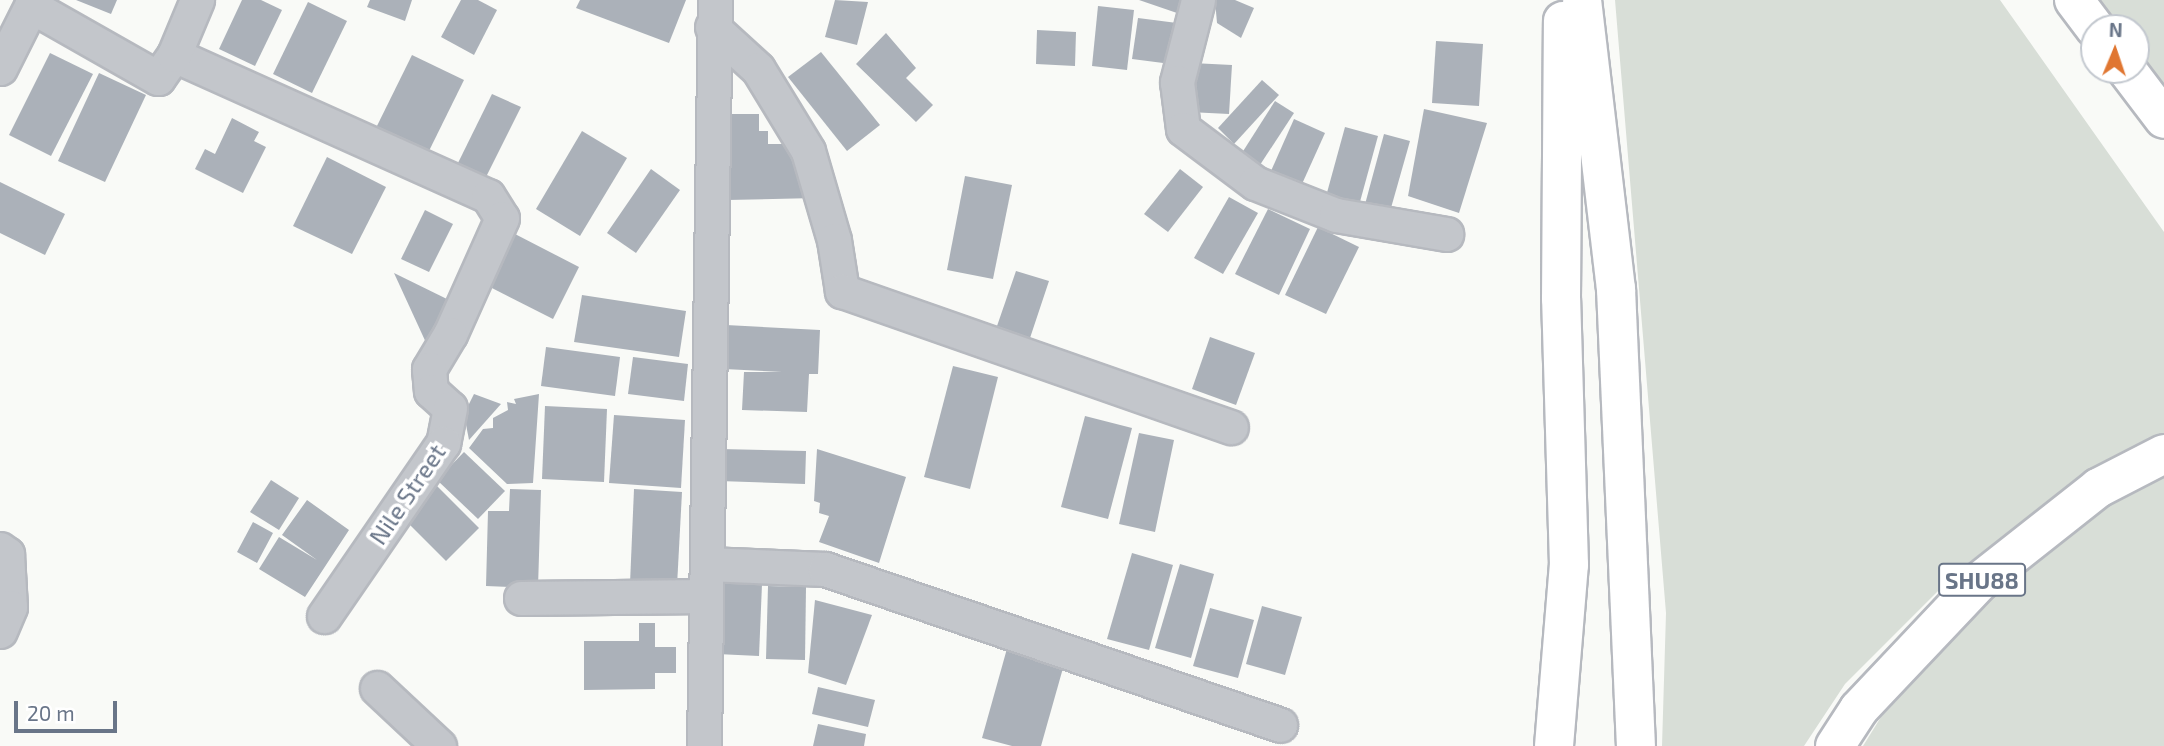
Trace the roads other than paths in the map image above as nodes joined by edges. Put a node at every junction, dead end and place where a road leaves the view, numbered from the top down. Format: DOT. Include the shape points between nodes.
graph roads {
  1 [pos="197,0"];
  2 [pos="1198,0"];
  3 [pos="1564,0"];
  4 [pos="1582,0"];
  5 [pos="23,3"];
  6 [pos="713,14"];
  7 [pos="174,55"];
  8 [pos="0,68"];
  9 [pos="2138,84"];
  10 [pos="2164,119"];
  11 [pos="1446,234"];
  12 [pos="1231,427"];
  13 [pos="2164,454"];
  14 [pos="0,549"];
  15 [pos="706,580"];
  16 [pos="521,598"];
  17 [pos="324,616"];
  18 [pos="0,631"];
  19 [pos="377,688"];
  20 [pos="1280,725"];
  21 [pos="439,746"];
  22 [pos="704,746"];
  23 [pos="1554,746"];
  24 [pos="1636,746"];
  25 [pos="1835,746"];
  1 -- 7 [label="street"];
  2 -- 11 [label="street" via="1177,82 1183,130 1255,183 1324,211"];
  3 -- 23 [label="main road" via="1561,299 1569,565"];
  4 -- 24 [label="main road" via="1616,289"];
  5 -- 7 [label="street" via="158,78"];
  5 -- 8 [label="street"];
  6 -- 12 [label="street" via="758,69 808,151 834,240 842,291"];
  6 -- 15 [label="street"];
  7 -- 17 [label="street, Nile Street" via="488,196 502,218 450,334 429,369 431,391 450,408 443,443"];
  9 -- 10 [label="main road"];
  13 -- 25 [label="main road, SHU88" via="2098,488 1979,582 1859,709"];
  14 -- 18 [label="street" via="7,554 10,607"];
  15 -- 16 [label="street"];
  15 -- 20 [label="street" via="825,569"];
  15 -- 22 [label="street"];
  19 -- 21 [label="street"];
}
